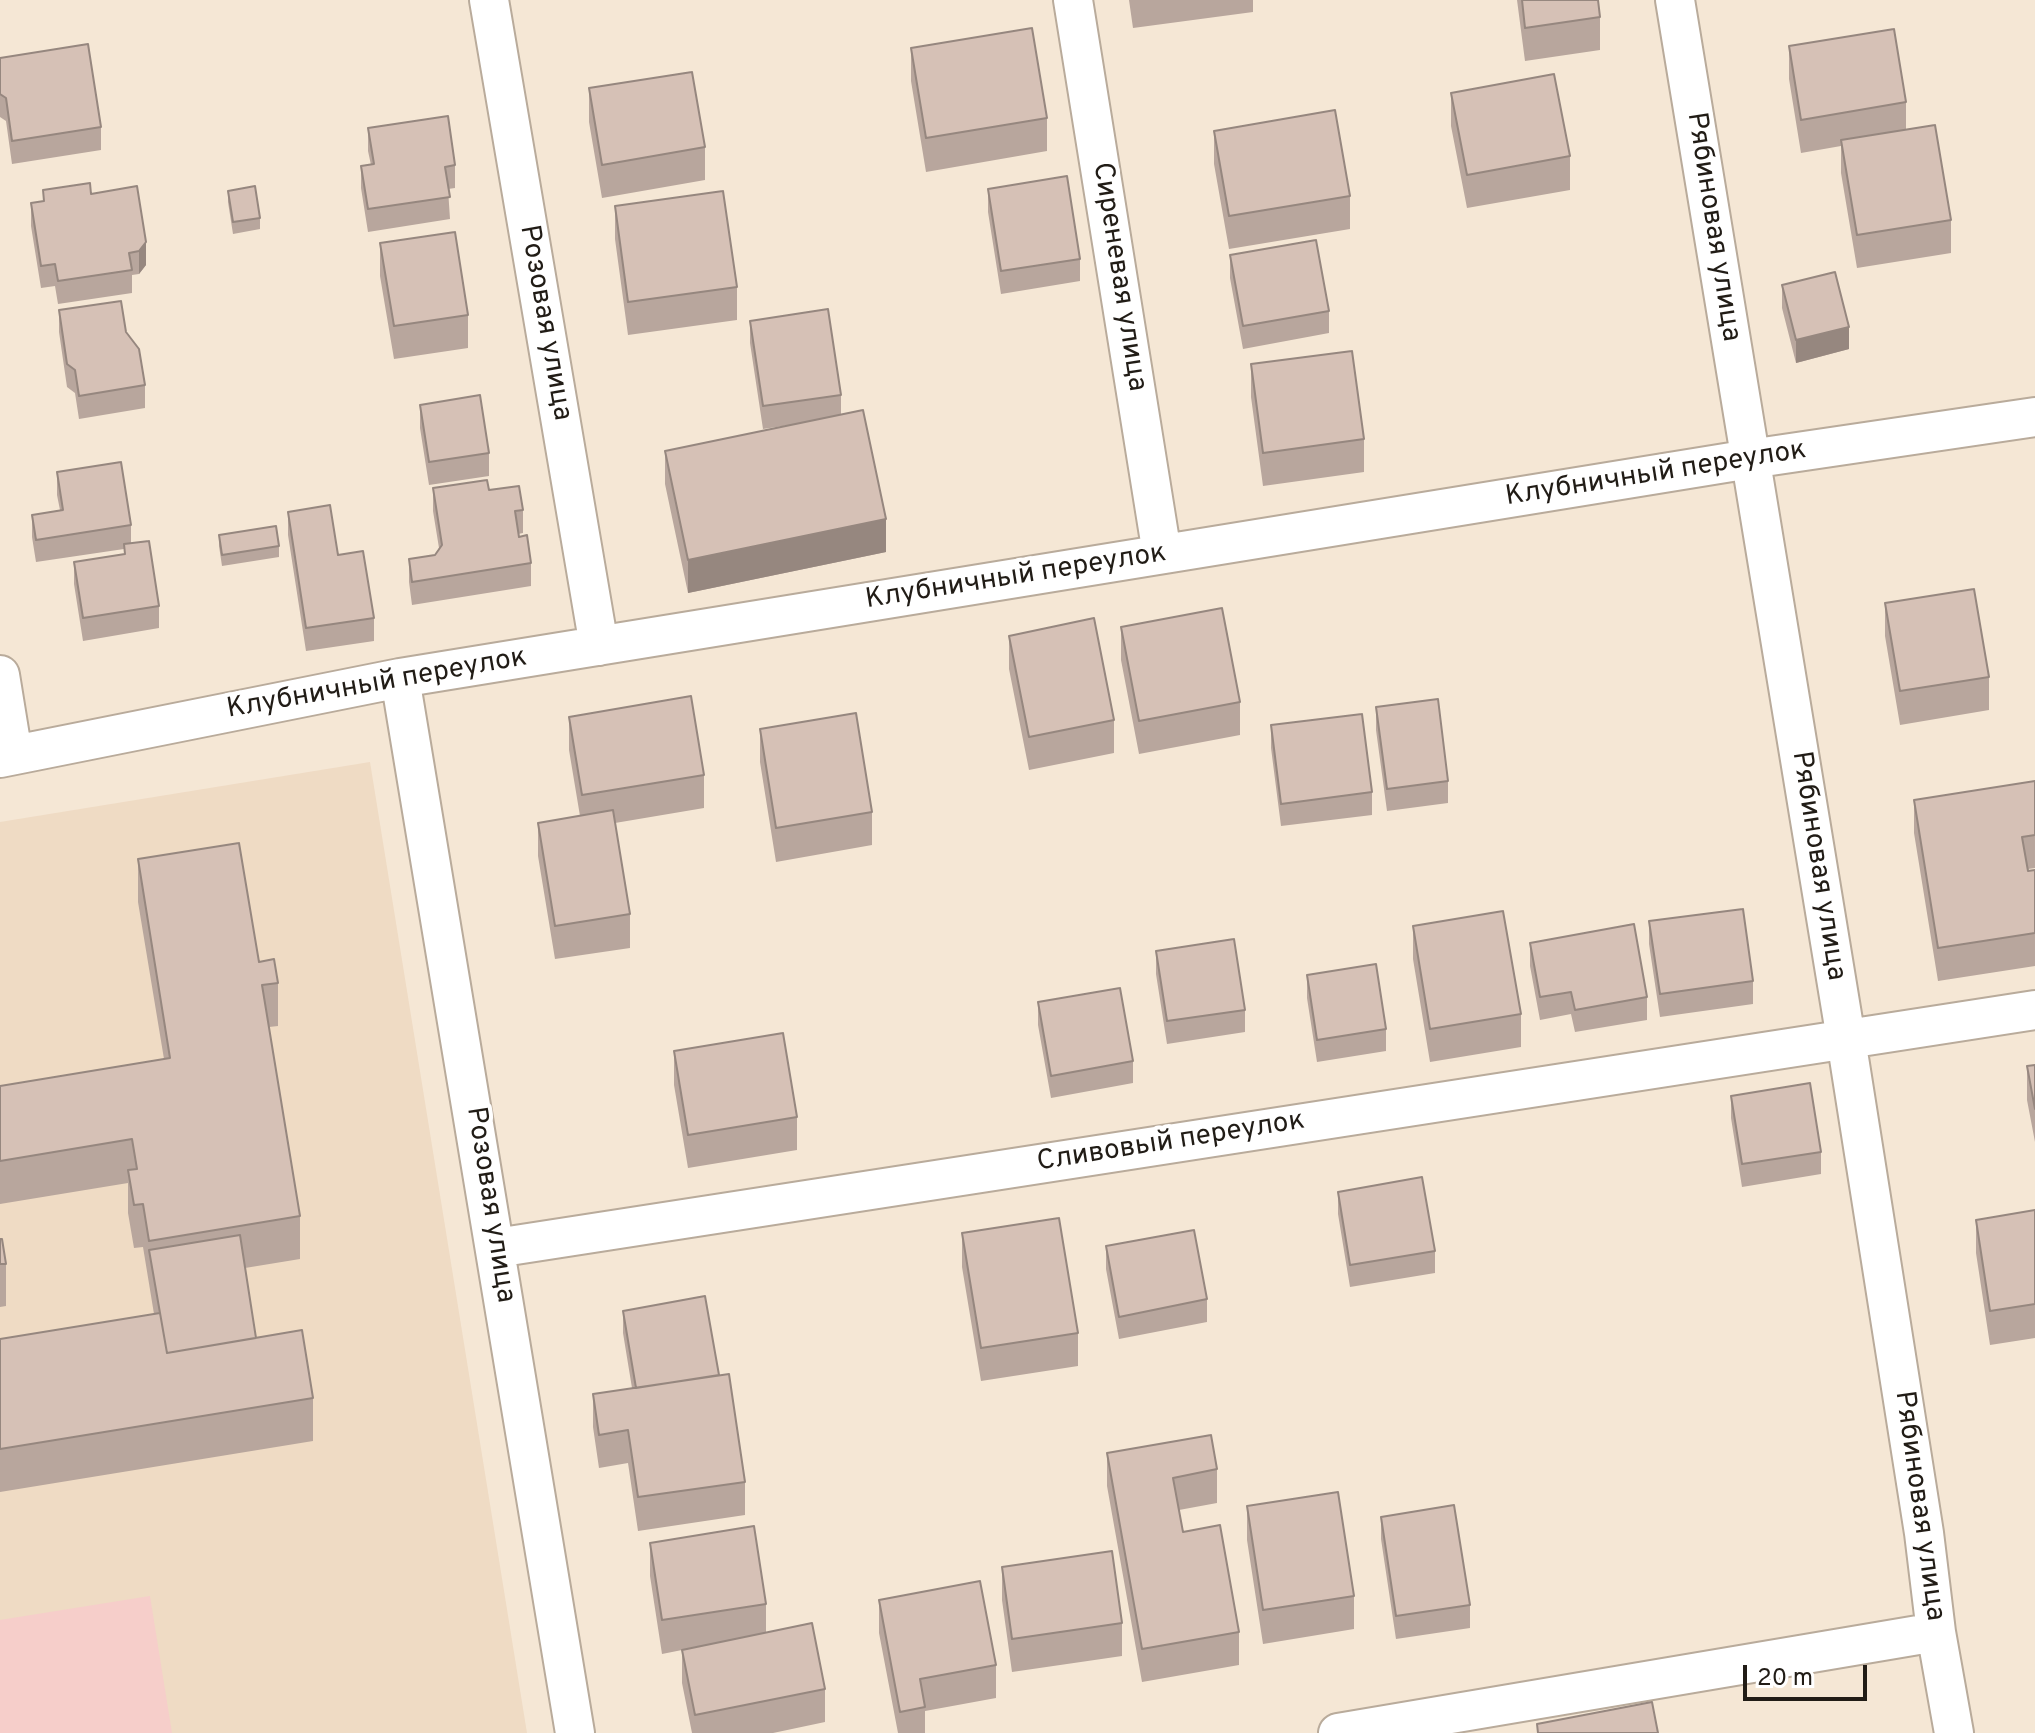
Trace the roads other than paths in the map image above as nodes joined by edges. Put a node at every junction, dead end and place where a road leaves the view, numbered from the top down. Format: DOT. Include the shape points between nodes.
graph roads {
  1 [pos="489,0"];
  2 [pos="1073,0"];
  3 [pos="1675,0"];
  4 [pos="2035,417"];
  5 [pos="1750,459"];
  6 [pos="1162,554"];
  7 [pos="599,646"];
  8 [pos="0,675"];
  9 [pos="400,678"];
  10 [pos="6,756"];
  11 [pos="2035,1010"];
  12 [pos="1846,1039"];
  13 [pos="496,1248"];
  14 [pos="1936,1632"];
  15 [pos="575,1733"];
  16 [pos="1338,1733"];
  17 [pos="1954,1733"];
  1 -- 7 [label="street, Розовая улица"];
  2 -- 6 [label="street, Сиреневая улица"];
  3 -- 5 [label="street, Рябиновая улица"];
  4 -- 5 [label="street, Клубничный переулок"];
  5 -- 6 [label="street, Клубничный переулок"];
  5 -- 12 [label="street, Рябиновая улица"];
  6 -- 7 [label="street, Клубничный переулок"];
  7 -- 9 [label="street, Клубничный переулок"];
  8 -- 10 [label="street"];
  9 -- 10 [label="street, Клубничный переулок"];
  9 -- 13 [label="street, Розовая улица"];
  11 -- 12 [label="street, Сливовый переулок"];
  12 -- 13 [label="street, Сливовый переулок"];
  12 -- 14 [label="street, Рябиновая улица"];
  13 -- 15 [label="street, Розовая улица"];
  14 -- 16 [label="street"];
  14 -- 17 [label="street, Рябиновая улица"];
}
